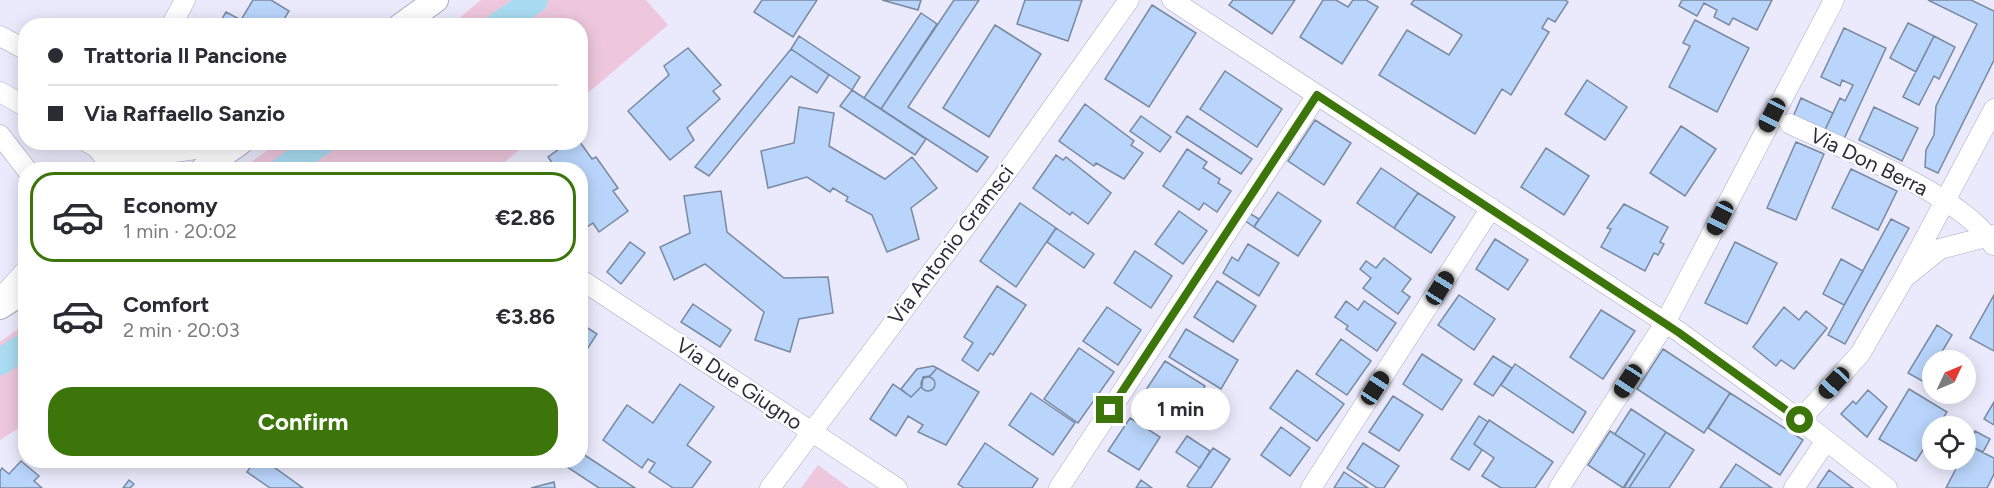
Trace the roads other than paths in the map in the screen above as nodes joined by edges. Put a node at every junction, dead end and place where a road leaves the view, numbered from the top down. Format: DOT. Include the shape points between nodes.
graph roads {
  1 [pos="185,0"];
  2 [pos="436,0"];
  3 [pos="1129,0"];
  4 [pos="1172,0"];
  5 [pos="1834,0"];
  6 [pos="175,18"];
  7 [pos="411,18"];
  8 [pos="0,36"];
  9 [pos="18,46"];
  10 [pos="0,92"];
  11 [pos="1317,95"];
  12 [pos="18,102"];
  13 [pos="1994,109"];
  14 [pos="1790,124"];
  15 [pos="0,135"];
  16 [pos="97,150"];
  17 [pos="114,150"];
  18 [pos="186,150"];
  19 [pos="228,150"];
  20 [pos="21,162"];
  21 [pos="108,162"];
  22 [pos="213,162"];
  23 [pos="1948,201"];
  24 [pos="1491,208"];
  25 [pos="1992,240"];
  26 [pos="1904,278"];
  27 [pos="18,279"];
  28 [pos="588,284"];
  29 [pos="18,295"];
  30 [pos="0,299"];
  31 [pos="0,307"];
  32 [pos="1665,323"];
  33 [pos="1800,420"];
  34 [pos="812,432"];
  35 [pos="1826,441"];
  36 [pos="770,488"];
  37 [pos="897,488"];
  38 [pos="1059,488"];
  39 [pos="1311,488"];
  40 [pos="1559,488"];
  41 [pos="1794,488"];
  42 [pos="1887,488"];
  1 -- 6 [label="street"];
  2 -- 7 [label="street"];
  3 -- 34 [label="street, Via Antonio Gramsci" via="1014,162"];
  4 -- 11 [label="street"];
  5 -- 32 [label="street"];
  8 -- 9 [label="street"];
  10 -- 12 [label="street"];
  11 -- 24 [label="street"];
  11 -- 38 [label="street"];
  13 -- 23 [label="street"];
  14 -- 23 [label="street, Via Don Berra"];
  15 -- 20 [label="street"];
  16 -- 21 [label="street"];
  17 -- 18 [label="street" via="132,154"];
  19 -- 22 [label="street"];
  23 -- 25 [label="street, Via Don Berra"];
  23 -- 26 [label="street"];
  24 -- 32 [label="street"];
  24 -- 39 [label="street"];
  25 -- 26 [label="street" via="1940,249"];
  26 -- 33 [label="street" via="1860,354"];
  27 -- 30 [label="street"];
  28 -- 34 [label="street, Via Due Giugno"];
  29 -- 31 [label="street"];
  32 -- 33 [label="street"];
  32 -- 40 [label="street"];
  33 -- 35 [label="street"];
  34 -- 36 [label="street, Via Antonio Gramsci"];
  34 -- 37 [label="street, Via Due Giugno"];
  35 -- 41 [label="street"];
  35 -- 42 [label="street"];
}
